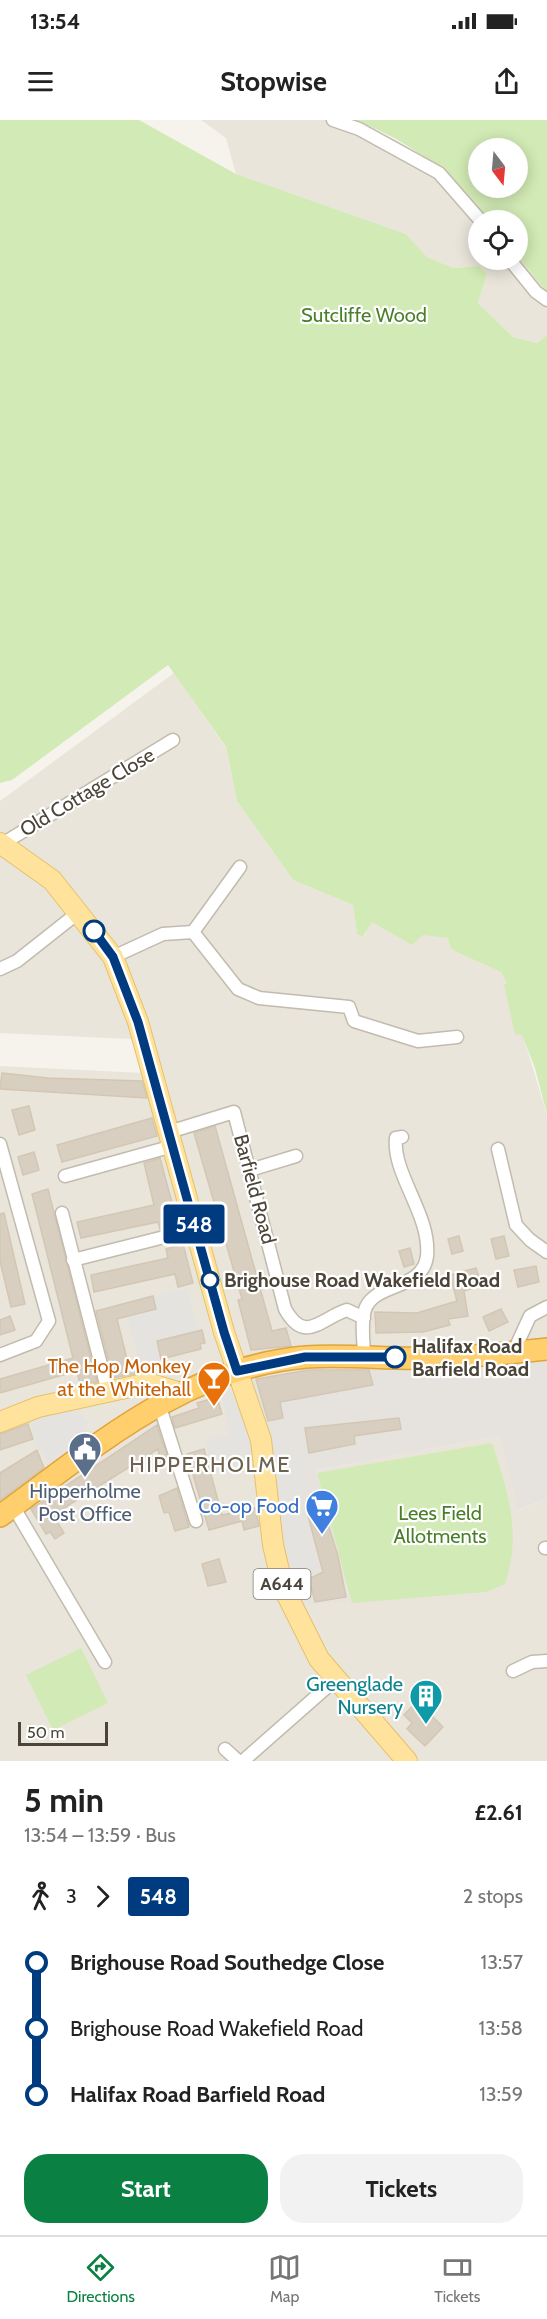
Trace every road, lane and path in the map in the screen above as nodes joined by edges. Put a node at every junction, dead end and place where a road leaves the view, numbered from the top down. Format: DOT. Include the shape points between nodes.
graph roads {
  1 [pos="333,120"];
  2 [pos="471,210"];
  3 [pos="518,270"];
  4 [pos="547,300"];
  5 [pos="173,740"];
  6 [pos="1,843"];
  7 [pos="240,867"];
  8 [pos="79,912"];
  9 [pos="193,932"];
  10 [pos="113,957"];
  11 [pos="0,969"];
  12 [pos="457,1037"];
  13 [pos="402,1137"];
  14 [pos="171,1139"];
  15 [pos="0,1144"];
  16 [pos="498,1149"];
  17 [pos="296,1156"];
  18 [pos="250,1170"];
  19 [pos="65,1176"];
  20 [pos="62,1213"];
  21 [pos="196,1229"];
  22 [pos="547,1252"];
  23 [pos="73,1260"];
  24 [pos="547,1307"];
  25 [pos="364,1318"];
  26 [pos="547,1349"];
  27 [pos="513,1353"];
  28 [pos="0,1355"];
  29 [pos="364,1357"];
  30 [pos="237,1371"];
  31 [pos="108,1392"];
  32 [pos="181,1393"];
  33 [pos="159,1404"];
  34 [pos="0,1422"];
  35 [pos="7,1511"];
  36 [pos="196,1521"];
  37 [pos="105,1662"];
  38 [pos="547,1662"];
  39 [pos="513,1671"];
  40 [pos="335,1680"];
  41 [pos="225,1749"];
  42 [pos="238,1761"];
  43 [pos="243,1761"];
  44 [pos="407,1761"];
  1 -- 2 [label="street" via="359,129 439,173"];
  3 -- 4 [label="street"];
  5 -- 6 [label="street, Old Cottage Close"];
  6 -- 8 [label="main road, A644" via="52,880"];
  7 -- 9 [label="street"];
  8 -- 10 [label="main road, A644"];
  8 -- 11 [label="street" via="25,955"];
  9 -- 10 [label="street" via="163,934"];
  9 -- 12 [label="street" via="238,989 260,998 349,1007 354,1021 418,1041"];
  10 -- 14 [label="main road, A644" via="138,1022"];
  13 -- 25 [label="street" via="396,1138 394,1152 418,1207 427,1258 409,1282 372,1298"];
  14 -- 18 [label="street, Barfield Road" via="234,1112"];
  14 -- 19 [label="street"];
  14 -- 21 [label="main road, A644"];
  15 -- 28 [label="street" via="49,1320 36,1341"];
  16 -- 22 [label="street" via="516,1225"];
  17 -- 18 [label="street"];
  18 -- 25 [label="street, Barfield Road" via="285,1309 293,1323 306,1328 320,1326 332,1314 347,1310"];
  20 -- 23 [label="street"];
  21 -- 23 [label="street"];
  21 -- 30 [label="main road, A644"];
  23 -- 31 [label="street"];
  24 -- 27 [label="street" via="530,1316"];
  25 -- 29 [label="street"];
  26 -- 27 [label="highway"];
  27 -- 29 [label="highway"];
  29 -- 30 [label="highway" via="305,1357"];
  30 -- 32 [label="highway"];
  30 -- 40 [label="main road, A644" via="261,1440 273,1545 283,1587 319,1659"];
  31 -- 32 [label="main road" via="148,1383"];
  31 -- 34 [label="main road" via="38,1407"];
  32 -- 33 [label="highway"];
  33 -- 35 [label="highway"];
  33 -- 36 [label="street"];
  35 -- 37 [label="street"];
  38 -- 39 [label="street" via="532,1662"];
  40 -- 43 [label="street"];
  40 -- 44 [label="main road, A644"];
  41 -- 42 [label="street"];
}
